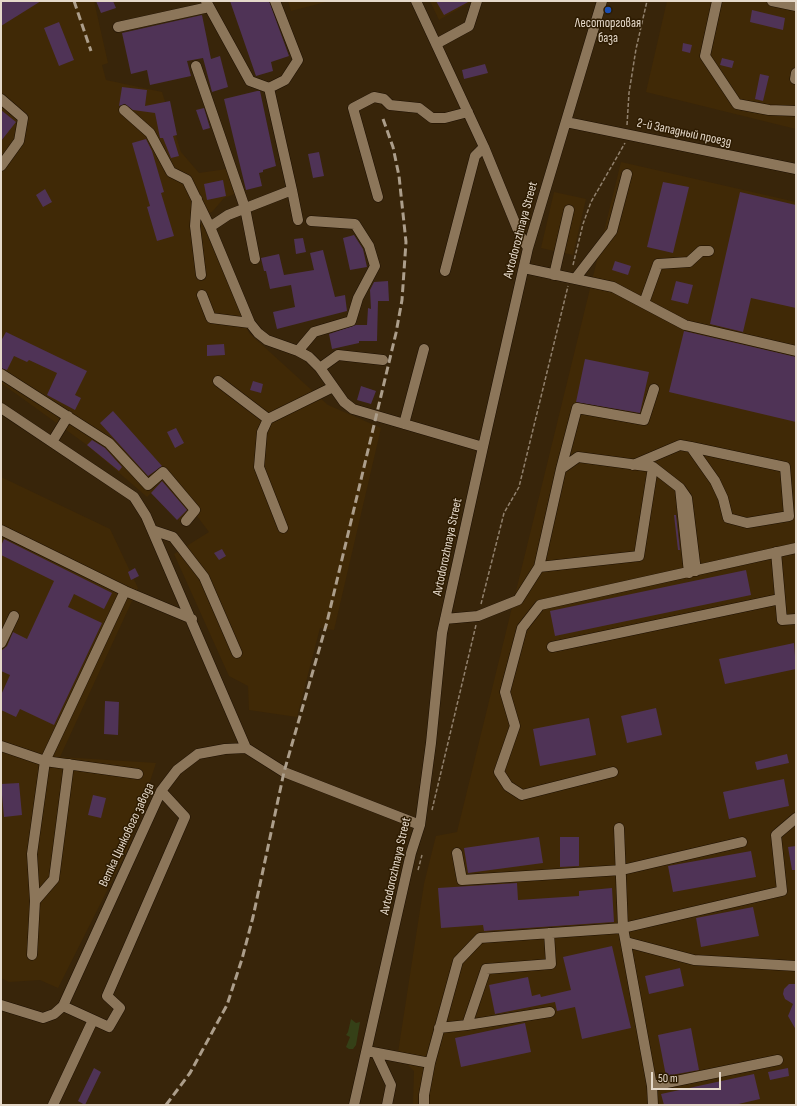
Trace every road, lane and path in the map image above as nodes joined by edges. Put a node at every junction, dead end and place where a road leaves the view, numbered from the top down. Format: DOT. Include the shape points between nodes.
graph roads {
  1 [pos="275,1"];
  2 [pos="416,1"];
  3 [pos="477,1"];
  4 [pos="602,1"];
  5 [pos="647,1"];
  6 [pos="720,1"];
  7 [pos="772,1"];
  8 [pos="207,4"];
  9 [pos="796,6"];
  10 [pos="118,27"];
  11 [pos="436,44"];
  12 [pos="196,66"];
  13 [pos="269,88"];
  14 [pos="1,99"];
  15 [pos="124,110"];
  16 [pos="796,111"];
  17 [pos="468,112"];
  18 [pos="566,122"];
  19 [pos="627,134"];
  20 [pos="484,147"];
  21 [pos="1,166"];
  22 [pos="796,169"];
  23 [pos="627,174"];
  24 [pos="292,190"];
  25 [pos="378,198"];
  26 [pos="197,199"];
  27 [pos="246,208"];
  28 [pos="569,210"];
  29 [pos="298,220"];
  30 [pos="311,221"];
  31 [pos="210,227"];
  32 [pos="528,248"];
  33 [pos="710,251"];
  34 [pos="255,259"];
  35 [pos="524,268"];
  36 [pos="445,271"];
  37 [pos="201,275"];
  38 [pos="554,275"];
  39 [pos="573,279"];
  40 [pos="202,295"];
  41 [pos="644,303"];
  42 [pos="250,323"];
  43 [pos="424,349"];
  44 [pos="298,350"];
  45 [pos="796,351"];
  46 [pos="382,360"];
  47 [pos="320,368"];
  48 [pos="1,374"];
  49 [pos="218,381"];
  50 [pos="334,387"];
  51 [pos="654,389"];
  52 [pos="1,408"];
  53 [pos="68,416"];
  54 [pos="268,419"];
  55 [pos="404,424"];
  56 [pos="52,442"];
  57 [pos="483,447"];
  58 [pos="691,447"];
  59 [pos="633,464"];
  60 [pos="653,467"];
  61 [pos="561,469"];
  62 [pos="186,521"];
  63 [pos="283,528"];
  64 [pos="1,530"];
  65 [pos="152,530"];
  66 [pos="796,548"];
  67 [pos="776,552"];
  68 [pos="539,567"];
  69 [pos="693,572"];
  70 [pos="125,591"];
  71 [pos="780,599"];
  72 [pos="14,616"];
  73 [pos="478,616"];
  74 [pos="192,619"];
  75 [pos="445,619"];
  76 [pos="796,620"];
  77 [pos="1,643"];
  78 [pos="552,648"];
  79 [pos="237,653"];
  80 [pos="1,746"];
  81 [pos="246,748"];
  82 [pos="45,761"];
  83 [pos="70,764"];
  84 [pos="613,772"];
  85 [pos="138,774"];
  86 [pos="160,791"];
  87 [pos="432,814"];
  88 [pos="796,818"];
  89 [pos="420,825"];
  90 [pos="620,828"];
  91 [pos="742,842"];
  92 [pos="422,850"];
  93 [pos="457,853"];
  94 [pos="622,870"];
  95 [pos="417,874"];
  96 [pos="35,901"];
  97 [pos="623,928"];
  98 [pos="549,933"];
  99 [pos="626,942"];
  100 [pos="32,955"];
  101 [pos="796,966"];
  102 [pos="1,1005"];
  103 [pos="63,1006"];
  104 [pos="550,1012"];
  105 [pos="93,1020"];
  106 [pos="467,1025"];
  107 [pos="439,1028"];
  108 [pos="371,1052"];
  109 [pos="778,1060"];
  110 [pos="430,1063"];
  111 [pos="652,1086"];
  112 [pos="53,1105"];
  113 [pos="354,1105"];
  114 [pos="387,1105"];
  115 [pos="424,1105"];
  116 [pos="652,1105"];
  1 -- 13 [label="street" via="298,60 285,80"];
  2 -- 11 [label="street"];
  3 -- 11 [label="street" via="469,26"];
  4 -- 18 [label="street, Avtodorozhnaya Street"];
  5 -- 19 [label="path" via="629,93"];
  6 -- 16 [label="street" via="705,56 737,104 769,110"];
  7 -- 9 [label="street"];
  8 -- 10 [label="street"];
  8 -- 13 [label="street" via="250,81"];
  11 -- 17 [label="street"];
  12 -- 27 [label="street"];
  13 -- 24 [label="street"];
  14 -- 21 [label="street" via="23,118 19,141"];
  15 -- 26 [label="street" via="150,133 171,172 187,180"];
  17 -- 20 [label="street"];
  17 -- 25 [label="street" via="445,118 432,118 419,108 390,105 384,99 374,96 353,108"];
  18 -- 19 [label="street, 2-й Западный проезд"];
  18 -- 32 [label="street, Avtodorozhnaya Street"];
  19 -- 22 [label="street, 2-й Западный проезд"];
  19 -- 39 [label="path" via="624,147 591,202 583,224"];
  20 -- 32 [label="street" via="520,235"];
  20 -- 36 [label="street" via="475,156"];
  23 -- 39 [label="street" via="612,231"];
  24 -- 27 [label="street"];
  24 -- 29 [label="street"];
  26 -- 31 [label="street"];
  26 -- 37 [label="street" via="195,226"];
  27 -- 31 [label="street" via="228,215"];
  27 -- 34 [label="street"];
  28 -- 38 [label="street"];
  30 -- 44 [label="street" via="355,224 369,246 375,266 358,298 351,321 314,332"];
  31 -- 42 [label="street"];
  32 -- 35 [label="street, Avtodorozhnaya Street"];
  33 -- 41 [label="street" via="701,251 689,262 658,264"];
  35 -- 38 [label="street"];
  35 -- 57 [label="street, Avtodorozhnaya Street"];
  38 -- 39 [label="street"];
  39 -- 41 [label="street" via="614,287"];
  39 -- 73 [label="path" via="519,487 504,513"];
  40 -- 42 [label="street" via="211,318"];
  41 -- 45 [label="street" via="685,325"];
  42 -- 44 [label="street" via="266,340"];
  43 -- 55 [label="street"];
  44 -- 47 [label="street"];
  46 -- 47 [label="street" via="338,355"];
  47 -- 50 [label="street"];
  48 -- 53 [label="street"];
  49 -- 54 [label="street"];
  50 -- 54 [label="street"];
  50 -- 55 [label="street" via="344,402 353,409"];
  51 -- 61 [label="street" via="644,420 577,408"];
  52 -- 56 [label="street"];
  53 -- 56 [label="street"];
  53 -- 62 [label="street" via="109,443 148,485 163,472 195,510"];
  54 -- 63 [label="street" via="262,432 259,467"];
  55 -- 57 [label="street"];
  56 -- 65 [label="street" via="134,497"];
  57 -- 75 [label="street, Avtodorozhnaya Street"];
  58 -- 58 [label="street" via="785,467 789,516 747,523 728,518 715,481"];
  58 -- 59 [label="street" via="680,445"];
  59 -- 60 [label="street"];
  59 -- 61 [label="street" via="578,457"];
  60 -- 68 [label="street" via="639,556"];
  60 -- 69 [label="street" via="680,488 688,498"];
  61 -- 68 [label="street"];
  64 -- 70 [label="street"];
  65 -- 74 [label="street"];
  65 -- 79 [label="street" via="173,537 204,577"];
  66 -- 67 [label="street"];
  67 -- 69 [label="street"];
  67 -- 71 [label="street"];
  68 -- 73 [label="street" via="518,600"];
  69 -- 84 [label="street" via="540,605 522,628 504,692 515,726 499,772 508,786 522,795"];
  70 -- 74 [label="street"];
  70 -- 82 [label="street"];
  71 -- 76 [label="street" via="782,620"];
  71 -- 78 [label="street"];
  72 -- 77 [label="street"];
  73 -- 75 [label="street"];
  73 -- 87 [label="path"];
  74 -- 81 [label="street"];
  75 -- 89 [label="street, Avtodorozhnaya Street"];
  80 -- 82 [label="street"];
  81 -- 86 [label="street, Ветка Цинкового завода" via="198,754 177,770"];
  81 -- 89 [label="street" via="284,772"];
  82 -- 83 [label="street"];
  82 -- 96 [label="street" via="32,854"];
  83 -- 85 [label="street"];
  83 -- 96 [label="street" via="54,879"];
  86 -- 103 [label="street, Ветка Цинкового завода"];
  86 -- 105 [label="street" via="184,817 107,996 120,1008 109,1027"];
  88 -- 97 [label="street" via="776,835 782,891"];
  89 -- 108 [label="street, Avtodorozhnaya Street" via="411,853"];
  90 -- 94 [label="street"];
  91 -- 94 [label="street"];
  92 -- 95 [label="path"];
  93 -- 94 [label="street" via="462,880"];
  94 -- 97 [label="street"];
  96 -- 100 [label="street"];
  97 -- 98 [label="street"];
  97 -- 99 [label="street"];
  98 -- 106 [label="street" via="551,964 486,969"];
  98 -- 107 [label="street" via="480,938 458,961"];
  99 -- 101 [label="street" via="694,960"];
  99 -- 111 [label="street"];
  102 -- 103 [label="street" via="43,1018 54,1014"];
  103 -- 105 [label="street"];
  104 -- 106 [label="street"];
  105 -- 112 [label="street"];
  106 -- 107 [label="street"];
  107 -- 110 [label="street"];
  108 -- 110 [label="street"];
  108 -- 113 [label="street, Avtodorozhnaya Street"];
  108 -- 114 [label="street" via="391,1085"];
  109 -- 111 [label="street"];
  110 -- 115 [label="street"];
  111 -- 116 [label="street"];
}
